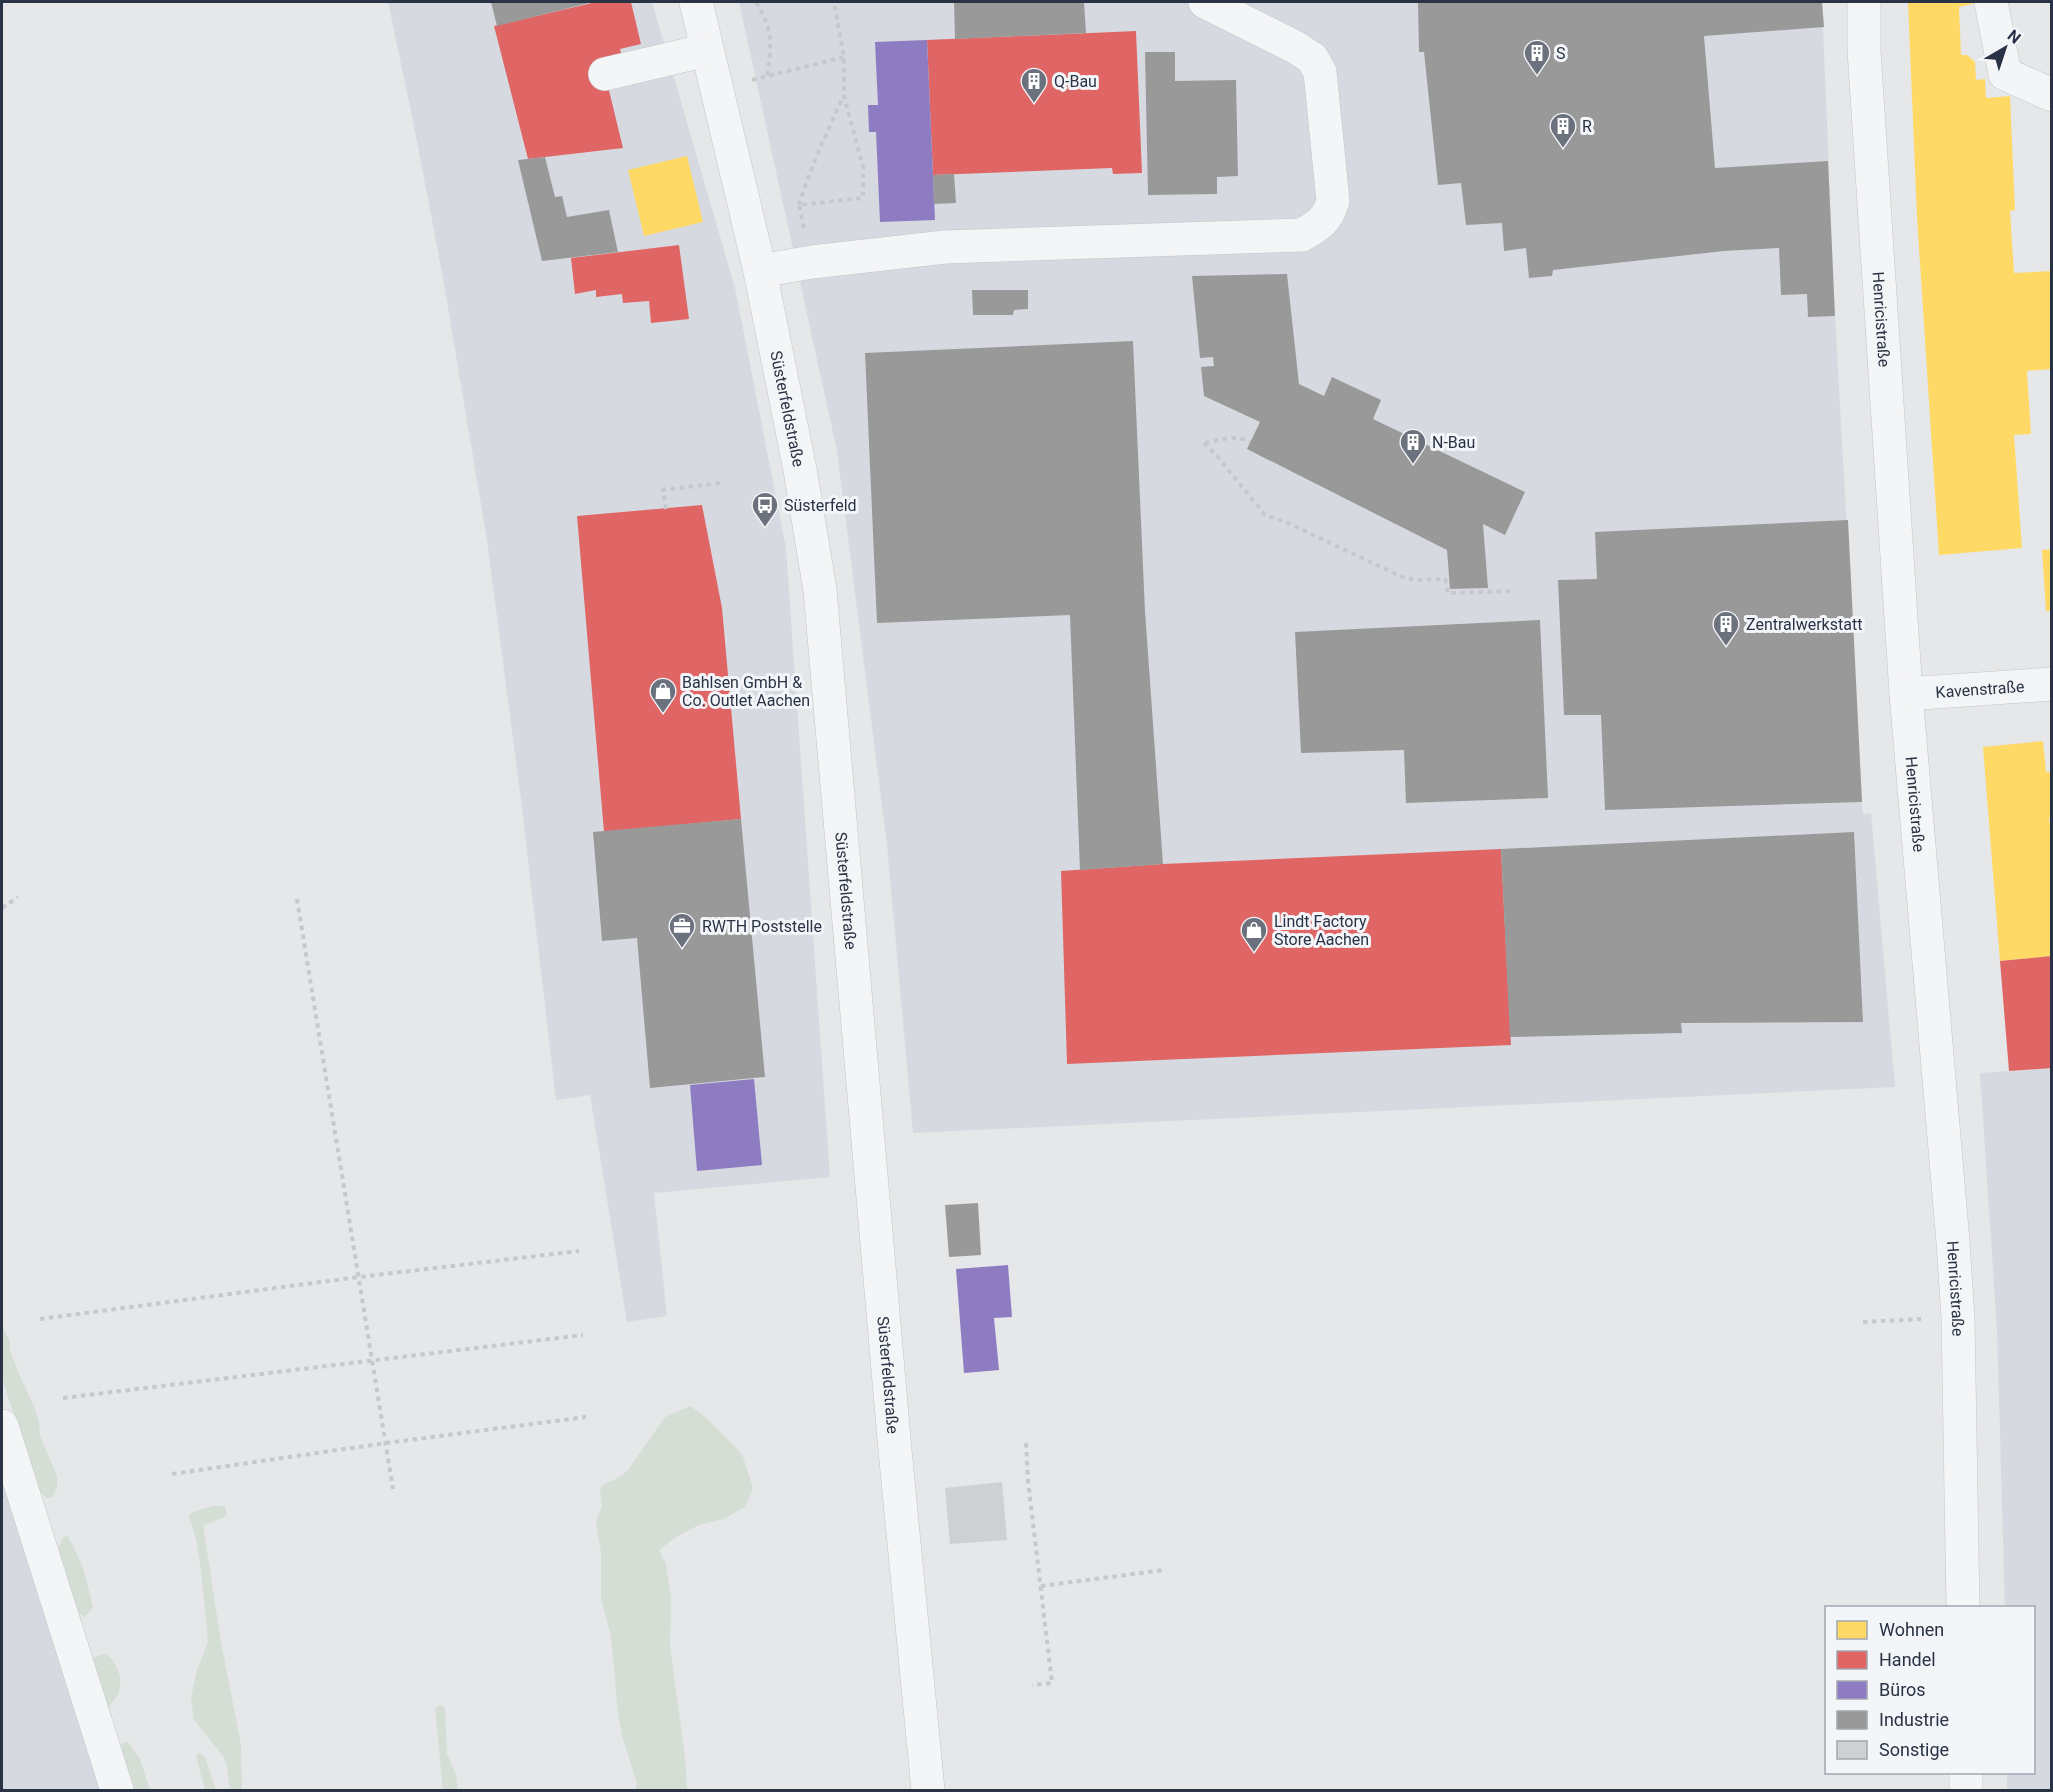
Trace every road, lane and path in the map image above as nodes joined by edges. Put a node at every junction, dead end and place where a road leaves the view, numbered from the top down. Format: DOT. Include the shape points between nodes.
graph roads {
  1 [pos="696,2"];
  2 [pos="756,2"];
  3 [pos="834,2"];
  4 [pos="1205,2"];
  5 [pos="1864,2"];
  6 [pos="1991,2"];
  7 [pos="707,50"];
  8 [pos="844,57"];
  9 [pos="605,74"];
  10 [pos="2052,94"];
  11 [pos="844,96"];
  12 [pos="799,205"];
  13 [pos="812,262"];
  14 [pos="760,271"];
  15 [pos="1250,442"];
  16 [pos="720,483"];
  17 [pos="666,509"];
  18 [pos="1514,591"];
  19 [pos="2052,684"];
  20 [pos="1906,694"];
  21 [pos="18,897"];
  22 [pos="297,899"];
  23 [pos="2,908"];
  24 [pos="579,1251"];
  25 [pos="359,1277"];
  26 [pos="40,1319"];
  27 [pos="1909,1319"];
  28 [pos="1863,1322"];
  29 [pos="583,1335"];
  30 [pos="373,1362"];
  31 [pos="63,1398"];
  32 [pos="586,1418"];
  33 [pos="2,1426"];
  34 [pos="386,1443"];
  35 [pos="1026,1443"];
  36 [pos="172,1474"];
  37 [pos="393,1489"];
  38 [pos="1164,1570"];
  39 [pos="1041,1586"];
  40 [pos="1963,1606"];
  41 [pos="1032,1685"];
  42 [pos="1966,1774"];
  43 [pos="117,1791"];
  44 [pos="928,1791"];
  45 [pos="1966,1791"];
  1 -- 7 [label="street, Süsterfeldstraße"];
  2 -- 8 [label="path" via="772,45 767,76"];
  3 -- 8 [label="path"];
  4 -- 13 [label="street" via="1295,47 1312,58 1320,72 1333,201 1329,215 1318,225 1302,235 945,247"];
  5 -- 20 [label="street, Henricistraße"];
  6 -- 10 [label="street" via="2005,74"];
  7 -- 9 [label="street"];
  7 -- 14 [label="street, Süsterfeldstraße"];
  8 -- 11 [label="path"];
  11 -- 12 [label="path"];
  11 -- 12 [label="path" via="863,168 863,198"];
  12 -- 13 [label="path"];
  13 -- 14 [label="street"];
  14 -- 44 [label="street, Süsterfeldstraße" via="820,590"];
  15 -- 18 [label="path" via="1231,438 1204,443 1265,515 1400,576 1445,579 1448,593"];
  16 -- 17 [label="path" via="663,490"];
  19 -- 20 [label="street, Kavenstraße"];
  20 -- 40 [label="street, Henricistraße" via="1958,1318"];
  21 -- 23 [label="path"];
  22 -- 25 [label="path"];
  24 -- 25 [label="path"];
  25 -- 26 [label="path"];
  25 -- 30 [label="path"];
  27 -- 28 [label="path"];
  29 -- 30 [label="path"];
  30 -- 31 [label="path"];
  30 -- 34 [label="path"];
  32 -- 34 [label="path"];
  33 -- 43 [label="street" via="42,1522"];
  34 -- 36 [label="path"];
  34 -- 37 [label="path"];
  35 -- 39 [label="path"];
  38 -- 39 [label="path"];
  39 -- 41 [label="path" via="1052,1683"];
  42 -- 45 [label="street"];
}
